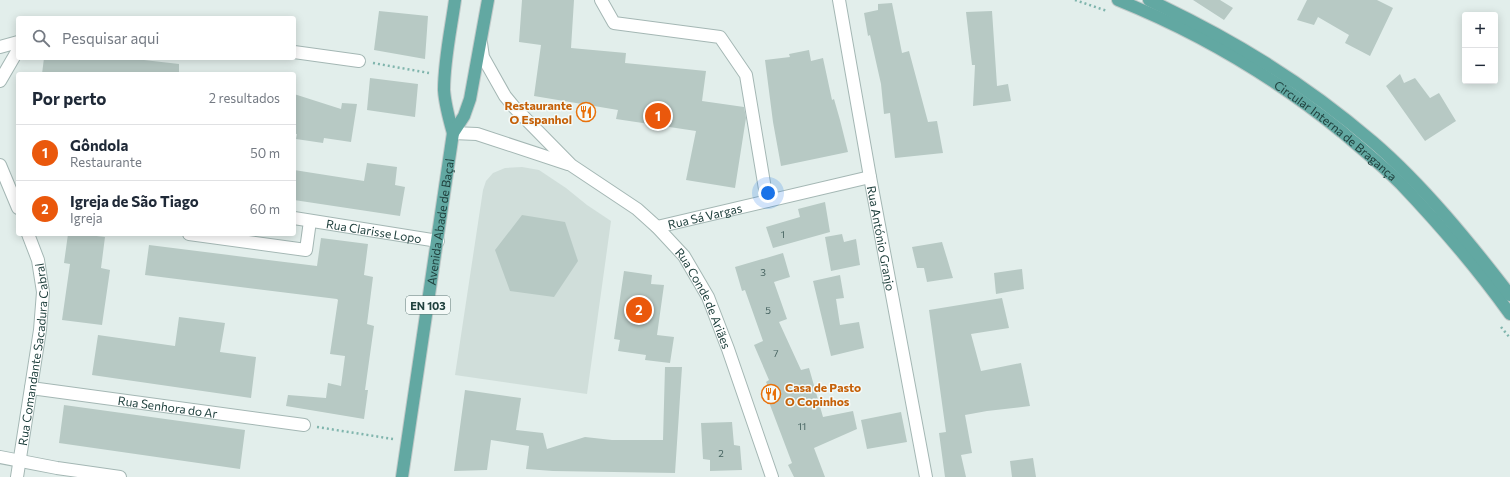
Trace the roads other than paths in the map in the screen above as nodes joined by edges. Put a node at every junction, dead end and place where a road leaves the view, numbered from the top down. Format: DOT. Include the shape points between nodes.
graph roads {
  1 [pos="455,0"];
  2 [pos="488,0"];
  3 [pos="601,0"];
  4 [pos="839,0"];
  5 [pos="1118,0"];
  6 [pos="1149,0"];
  7 [pos="480,38"];
  8 [pos="16,43"];
  9 [pos="0,47"];
  10 [pos="296,52"];
  11 [pos="16,53"];
  12 [pos="359,61"];
  13 [pos="0,81"];
  14 [pos="453,133"];
  15 [pos="0,165"];
  16 [pos="571,165"];
  17 [pos="870,178"];
  18 [pos="767,201"];
  19 [pos="16,203"];
  20 [pos="296,218"];
  21 [pos="310,221"];
  22 [pos="657,227"];
  23 [pos="29,236"];
  24 [pos="204,236"];
  25 [pos="438,241"];
  26 [pos="1510,295"];
  27 [pos="1510,314"];
  28 [pos="31,388"];
  29 [pos="304,425"];
  30 [pos="0,457"];
  31 [pos="20,461"];
  32 [pos="17,477"];
  33 [pos="120,477"];
  34 [pos="402,477"];
  35 [pos="772,477"];
  36 [pos="926,477"];
  1 -- 14 [label="main road, Avenida Abade de Baçal / EN 103" via="445,76 446,105"];
  2 -- 7 [label="main road, Avenida Abade de Baçal / EN 103"];
  3 -- 18 [label="street" via="614,23 720,37 746,75"];
  4 -- 17 [label="street, Rua António Granjo"];
  5 -- 27 [label="main road, Circular Interna de Bragança" via="1149,12 1226,51 1274,80 1319,113 1400,183 1451,239"];
  6 -- 26 [label="main road, Circular Interna de Bragança" via="1236,44 1313,94 1350,123 1374,143 1442,212"];
  7 -- 14 [label="main road, Avenida Abade de Baçal / EN 103" via="470,99 464,116"];
  7 -- 16 [label="street, Rua Conde de Ariães" via="483,57 505,96"];
  8 -- 9 [label="street"];
  10 -- 12 [label="street"];
  11 -- 13 [label="street"];
  14 -- 16 [label="street, Rua Conde de Ariães" via="477,134"];
  14 -- 25 [label="main road, Avenida Abade de Baçal / EN 103"];
  15 -- 19 [label="street"];
  16 -- 22 [label="street, Rua Conde de Ariães" via="637,209"];
  17 -- 18 [label="street, Rua Sá Vargas"];
  17 -- 36 [label="street, Rua António Granjo"];
  18 -- 22 [label="street, Rua Sá Vargas"];
  20 -- 21 [label="street, Rua Clarisse Lopo"];
  21 -- 24 [label="street, Rua Clarisse Lopo" via="306,250"];
  21 -- 25 [label="street, Rua Clarisse Lopo"];
  22 -- 35 [label="street, Rua Conde de Ariães" via="684,256 708,297"];
  23 -- 28 [label="street, Rua Comandante Sacadura Cabral" via="38,260 43,292"];
  25 -- 34 [label="main road, Avenida Abade de Baçal / EN 103"];
  28 -- 29 [label="street, Rua Senhora do Ar"];
  28 -- 31 [label="street, Rua Comandante Sacadura Cabral"];
  30 -- 31 [label="street"];
  31 -- 32 [label="street, Rua Comandante Sacadura Cabral"];
  31 -- 33 [label="street"];
}
